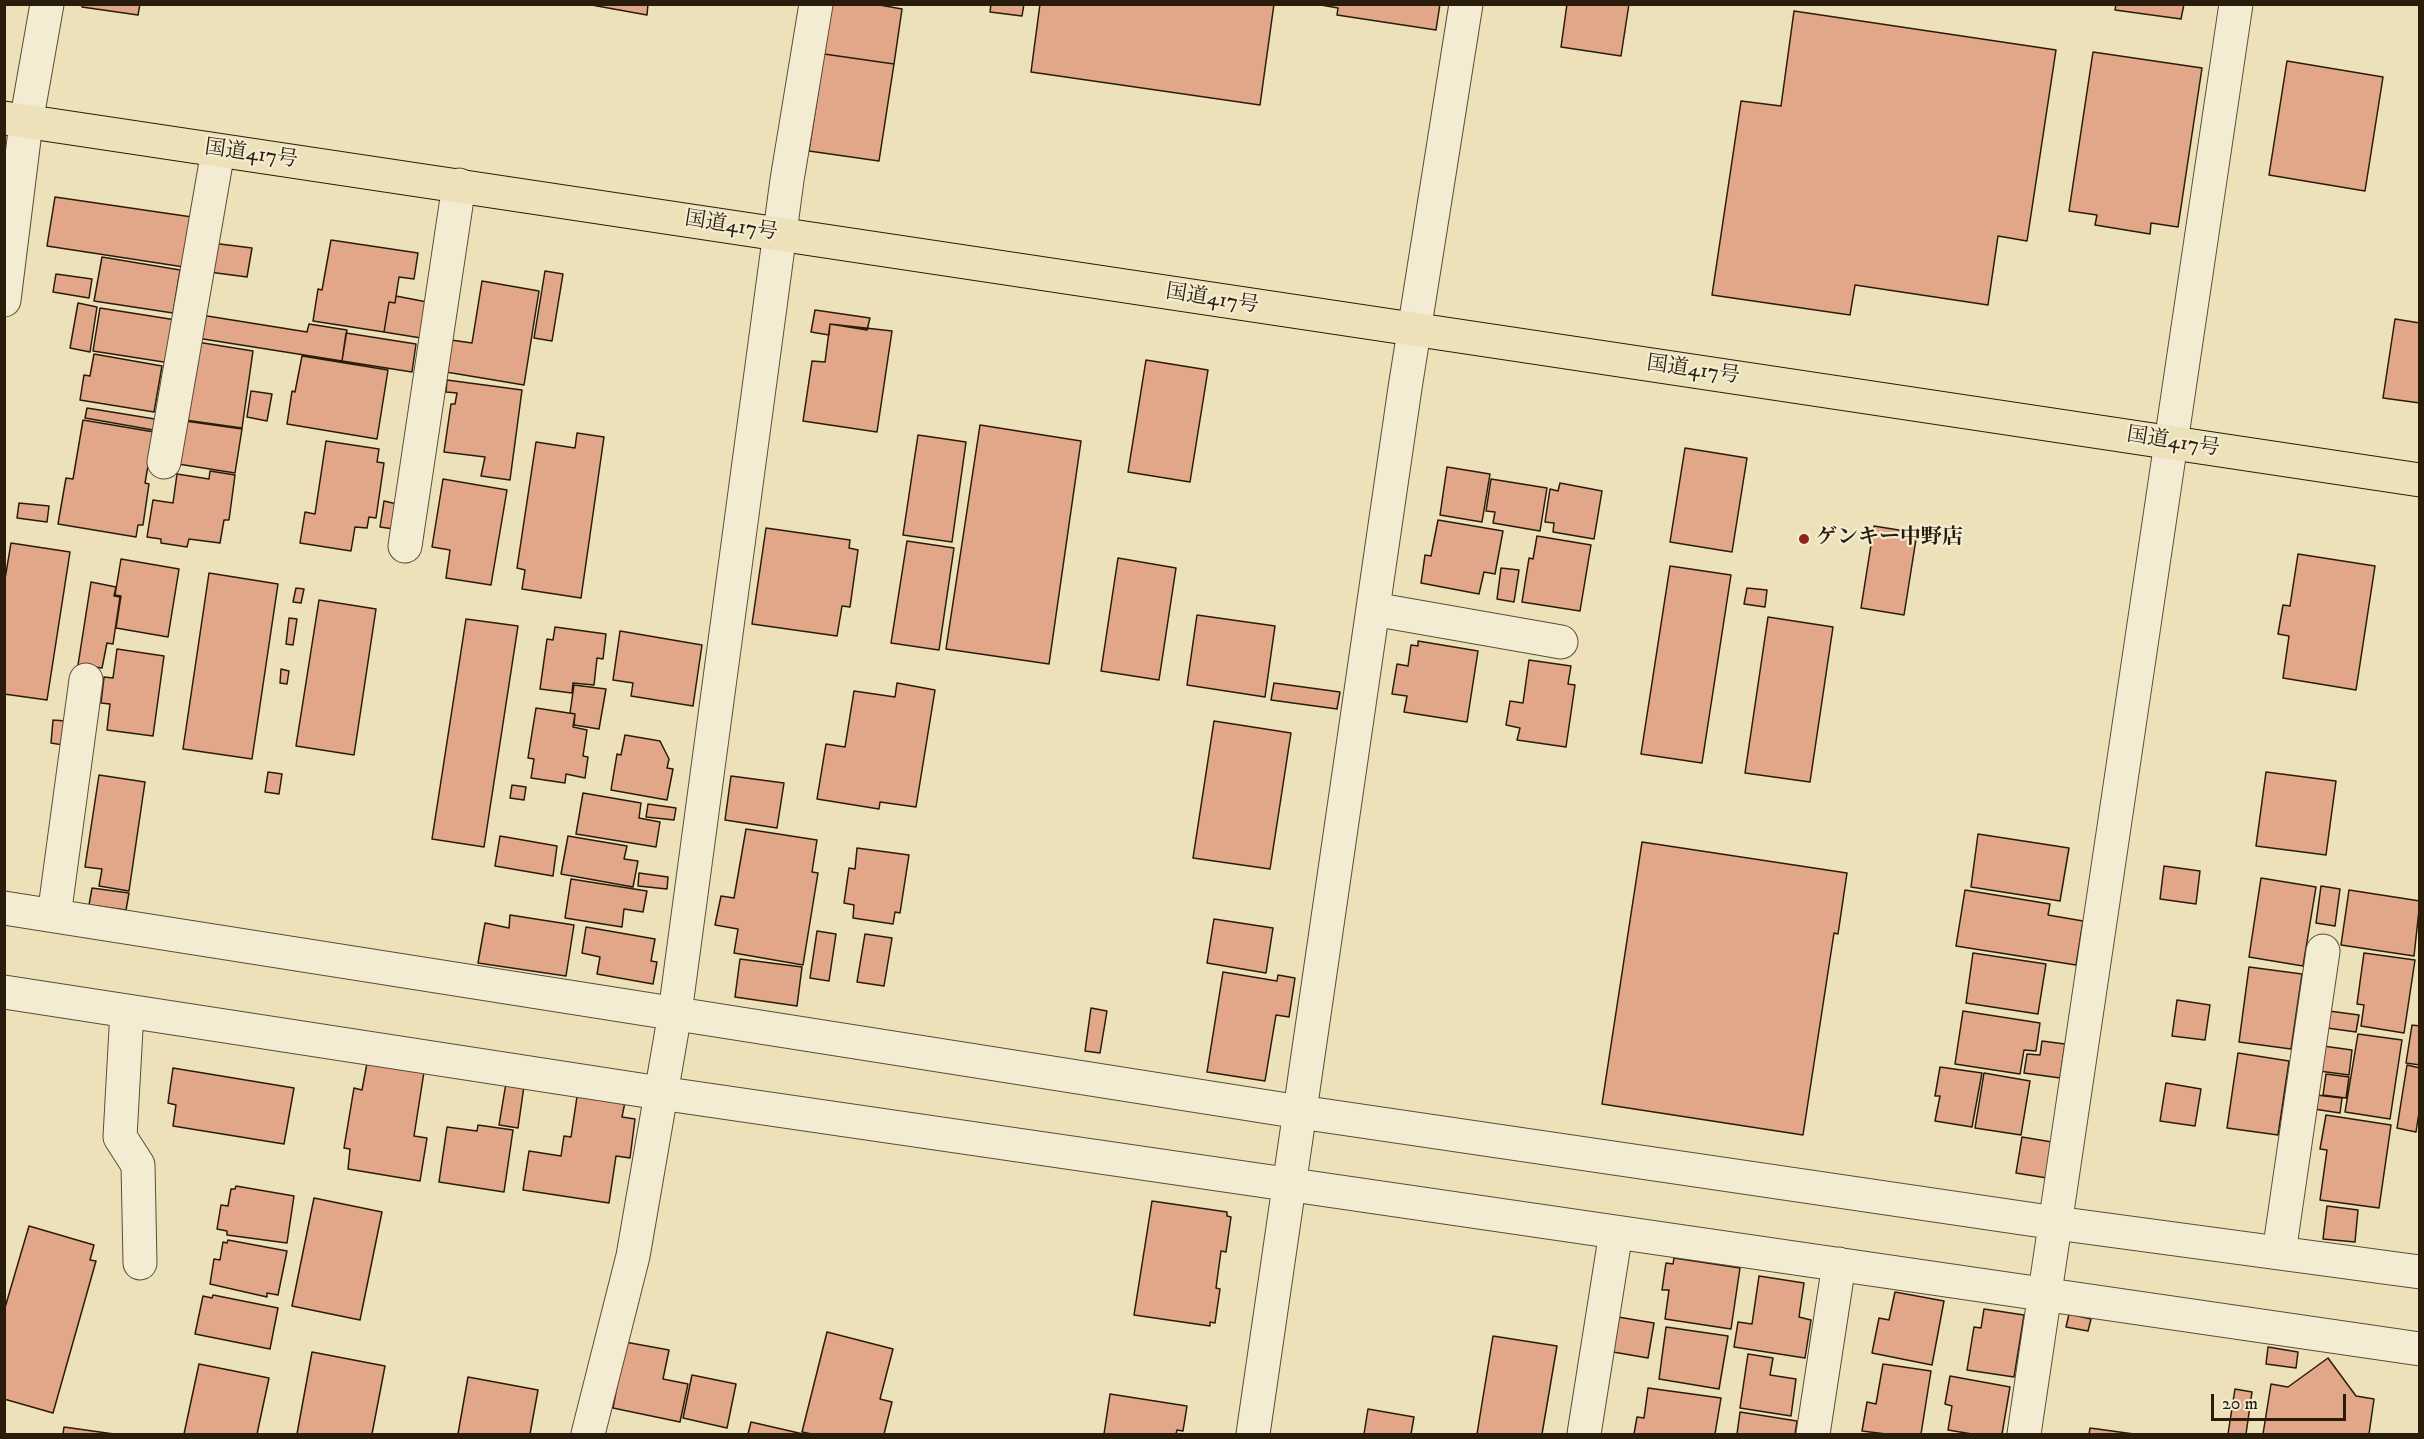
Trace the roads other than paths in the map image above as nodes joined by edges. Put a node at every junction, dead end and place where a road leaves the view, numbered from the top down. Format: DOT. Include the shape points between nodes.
graph roads {
  1 [pos="47,4"];
  2 [pos="816,4"];
  3 [pos="1466,4"];
  4 [pos="2236,4"];
  5 [pos="15,121"];
  6 [pos="218,151"];
  7 [pos="459,185"];
  8 [pos="781,235"];
  9 [pos="4,300"];
  10 [pos="1414,330"];
  11 [pos="2172,442"];
  12 [pos="164,462"];
  13 [pos="2420,480"];
  14 [pos="405,546"];
  15 [pos="1373,609"];
  16 [pos="1561,642"];
  17 [pos="86,680"];
  18 [pos="4,908"];
  19 [pos="54,916"];
  20 [pos="2323,951"];
  21 [pos="4,992"];
  22 [pos="127,1011"];
  23 [pos="673,1022"];
  24 [pos="662,1080"];
  25 [pos="1299,1117"];
  26 [pos="1291,1173"];
  27 [pos="2055,1229"];
  28 [pos="1616,1232"];
  29 [pos="2279,1253"];
  30 [pos="140,1263"];
  31 [pos="1839,1264"];
  32 [pos="2420,1272"];
  33 [pos="2047,1283"];
  34 [pos="2420,1349"];
  35 [pos="588,1434"];
  36 [pos="1253,1434"];
  37 [pos="1584,1434"];
  38 [pos="1814,1434"];
  39 [pos="2024,1434"];
  1 -- 5 [label="street"];
  2 -- 8 [label="street"];
  3 -- 10 [label="street"];
  4 -- 11 [label="street"];
  5 -- 6 [label="highway, 国道417号"];
  5 -- 9 [label="street"];
  6 -- 7 [label="highway, 国道417号"];
  6 -- 12 [label="street"];
  7 -- 8 [label="highway, 国道417号"];
  7 -- 14 [label="street"];
  8 -- 10 [label="highway, 国道417号"];
  8 -- 23 [label="street"];
  10 -- 11 [label="highway, 国道417号"];
  10 -- 15 [label="street"];
  11 -- 13 [label="highway, 国道417号"];
  11 -- 27 [label="street"];
  15 -- 16 [label="street"];
  15 -- 25 [label="street"];
  17 -- 19 [label="street"];
  18 -- 19 [label="street"];
  19 -- 23 [label="street"];
  20 -- 29 [label="street"];
  21 -- 22 [label="street"];
  22 -- 24 [label="street"];
  22 -- 30 [label="street" via="120,1137 138,1166"];
  23 -- 24 [label="street"];
  23 -- 25 [label="street"];
  24 -- 26 [label="street"];
  24 -- 35 [label="street" via="633,1256"];
  25 -- 26 [label="street"];
  25 -- 27 [label="street"];
  26 -- 28 [label="street"];
  26 -- 36 [label="street"];
  27 -- 29 [label="street"];
  27 -- 33 [label="street"];
  28 -- 31 [label="street"];
  28 -- 37 [label="street"];
  29 -- 32 [label="street"];
  31 -- 33 [label="street"];
  31 -- 38 [label="street"];
  33 -- 34 [label="street"];
  33 -- 39 [label="street"];
}
